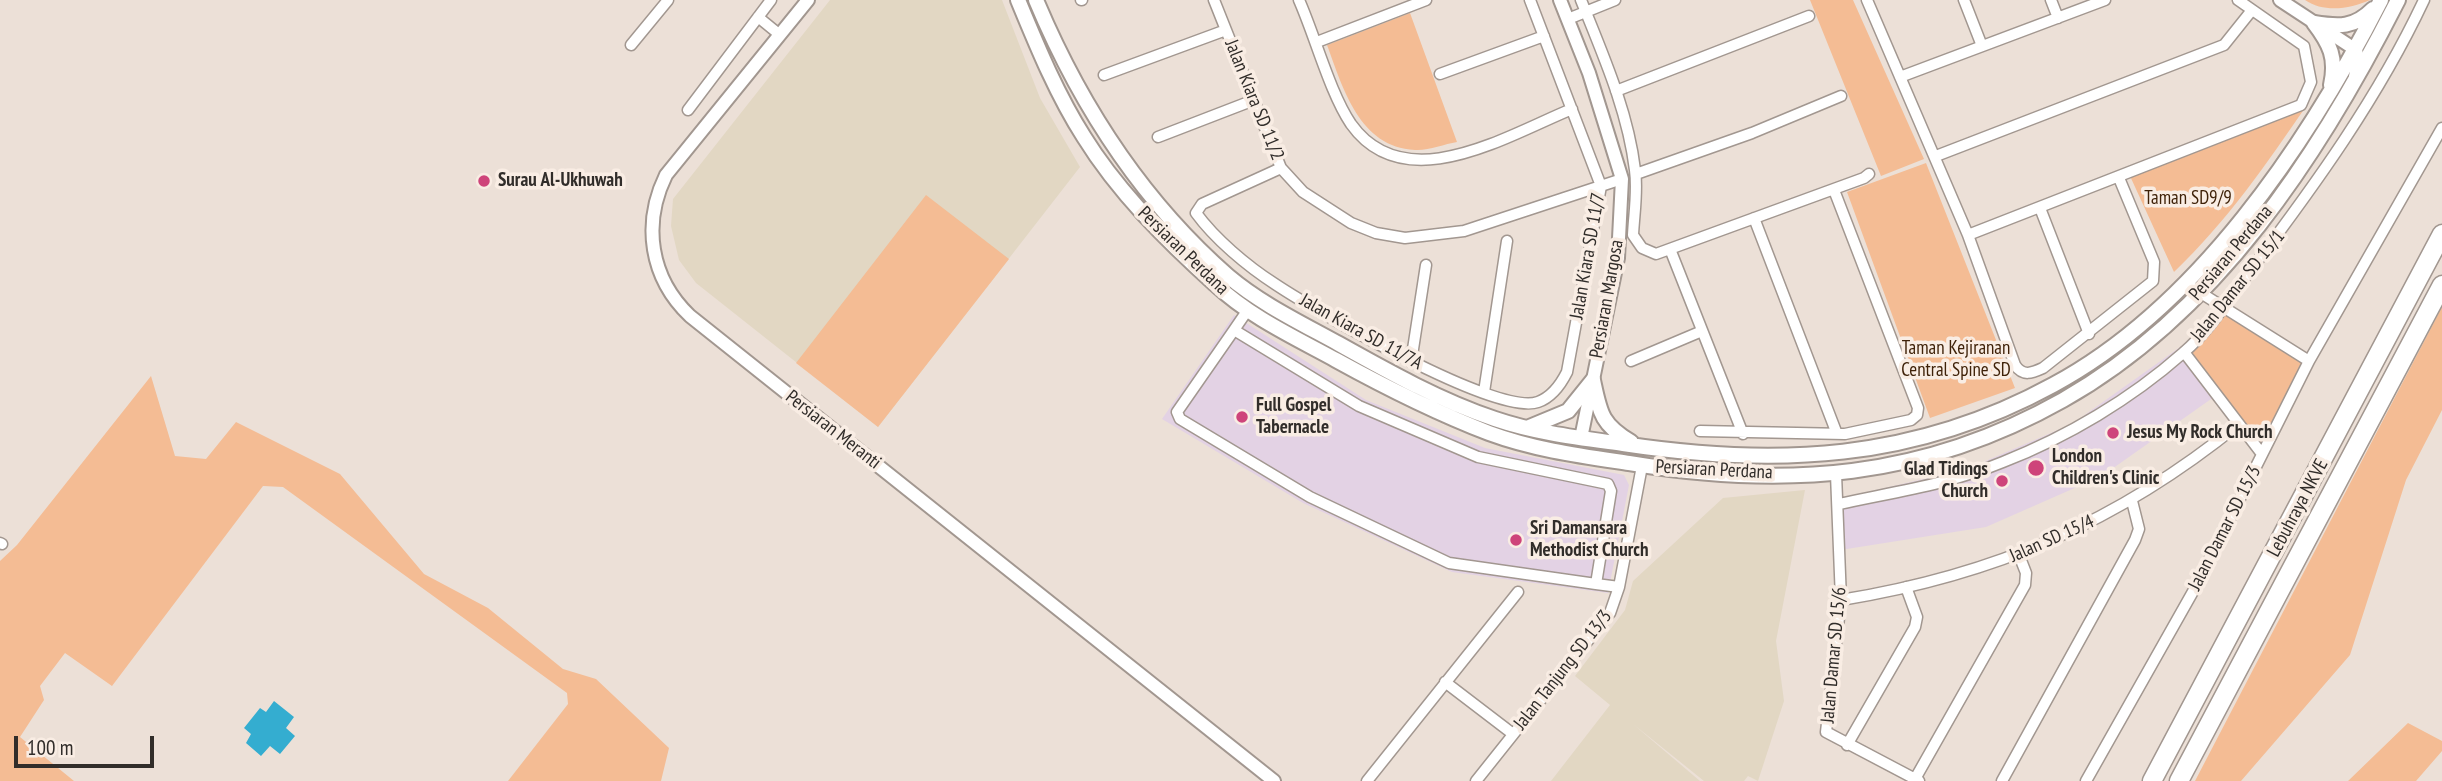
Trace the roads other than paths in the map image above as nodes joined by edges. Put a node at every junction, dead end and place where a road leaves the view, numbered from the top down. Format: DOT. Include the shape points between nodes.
graph roads {
  1 [pos="668,0"];
  2 [pos="771,0"];
  3 [pos="808,0"];
  4 [pos="1018,0"];
  5 [pos="1036,0"];
  6 [pos="1214,0"];
  7 [pos="1298,0"];
  8 [pos="1426,0"];
  9 [pos="1530,0"];
  10 [pos="1560,0"];
  11 [pos="1581,0"];
  12 [pos="1615,0"];
  13 [pos="1867,0"];
  14 [pos="1964,0"];
  15 [pos="2052,0"];
  16 [pos="2105,0"];
  17 [pos="2238,0"];
  18 [pos="2280,0"];
  19 [pos="2381,0"];
  20 [pos="2398,0"];
  21 [pos="2424,0"];
  22 [pos="2252,10"];
  23 [pos="1586,11"];
  24 [pos="1809,16"];
  25 [pos="758,17"];
  26 [pos="2058,18"];
  27 [pos="1567,19"];
  28 [pos="2314,23"];
  29 [pos="1226,30"];
  30 [pos="2381,33"];
  31 [pos="780,35"];
  32 [pos="1544,36"];
  33 [pos="1317,42"];
  34 [pos="631,45"];
  35 [pos="1982,46"];
  36 [pos="2356,50"];
  37 [pos="1440,74"];
  38 [pos="1104,75"];
  39 [pos="1900,77"];
  40 [pos="2354,82"];
  41 [pos="1616,90"];
  42 [pos="2329,93"];
  43 [pos="1841,96"];
  44 [pos="1254,100"];
  45 [pos="1572,109"];
  46 [pos="688,110"];
  47 [pos="2442,128"];
  48 [pos="1158,137"];
  49 [pos="1936,156"];
  50 [pos="1281,168"];
  51 [pos="1636,174"];
  52 [pos="1869,174"];
  53 [pos="2119,178"];
  54 [pos="1622,179"];
  55 [pos="1601,186"];
  56 [pos="1834,190"];
  57 [pos="2040,208"];
  58 [pos="1754,218"];
  59 [pos="2442,234"];
  60 [pos="1968,235"];
  61 [pos="1507,241"];
  62 [pos="1670,249"];
  63 [pos="1426,265"];
  64 [pos="2185,283"];
  65 [pos="2442,285"];
  66 [pos="2201,292"];
  67 [pos="2225,307"];
  68 [pos="1247,311"];
  69 [pos="1234,330"];
  70 [pos="1702,331"];
  71 [pos="2090,334"];
  72 [pos="2185,352"];
  73 [pos="1631,360"];
  74 [pos="2309,360"];
  75 [pos="1411,362"];
  76 [pos="1593,380"];
  77 [pos="2058,383"];
  78 [pos="1484,392"];
  79 [pos="1552,394"];
  80 [pos="2066,398"];
  81 [pos="2239,424"];
  82 [pos="1526,428"];
  83 [pos="1700,431"];
  84 [pos="1742,434"];
  85 [pos="1837,434"];
  86 [pos="1581,438"];
  87 [pos="1522,444"];
  88 [pos="1638,446"];
  89 [pos="2262,454"];
  90 [pos="1636,465"];
  91 [pos="1836,474"];
  92 [pos="2132,501"];
  93 [pos="1839,504"];
  94 [pos="2019,555"];
  95 [pos="1596,584"];
  96 [pos="1619,587"];
  97 [pos="1906,587"];
  98 [pos="1518,592"];
  99 [pos="1841,600"];
  100 [pos="1445,682"];
  101 [pos="1513,734"];
  102 [pos="1847,744"];
  103 [pos="1917,780"];
  104 [pos="1274,781"];
  105 [pos="1367,781"];
  106 [pos="1476,781"];
  107 [pos="2002,781"];
  108 [pos="2086,781"];
  109 [pos="2152,781"];
  110 [pos="2179,781"];
  1 -- 34 [label="street"];
  2 -- 25 [label="street"];
  3 -- 31 [label="street, Persiaran Meranti"];
  4 -- 68 [label="main road, Persiaran Perdana" via="1076,123 1105,167 1174,244"];
  5 -- 82 [label="main road, Persiaran Perdana" via="1097,124 1149,194 1226,274 1257,298 1387,371 1458,404"];
  6 -- 29 [label="street, Jalan Kiara SD 11/2"];
  7 -- 33 [label="street"];
  8 -- 33 [label="street"];
  9 -- 32 [label="street, Jalan Kiara SD 11/7"];
  10 -- 27 [label="street, Persiaran Margosa"];
  11 -- 23 [label="street"];
  12 -- 23 [label="street"];
  13 -- 39 [label="street"];
  14 -- 35 [label="street"];
  15 -- 26 [label="street"];
  16 -- 26 [label="street"];
  17 -- 22 [label="street"];
  18 -- 28 [label="street"];
  19 -- 28 [label="main road" via="2361,21 2349,26"];
  19 -- 36 [label="main road, Persiaran Perdana"];
  20 -- 30 [label="main road, Persiaran Perdana"];
  21 -- 67 [label="street, Jalan Damar SD 15/1" via="2342,146"];
  22 -- 49 [label="street" via="2224,45"];
  22 -- 53 [label="street" via="2304,46 2311,82 2301,105"];
  23 -- 27 [label="street"];
  23 -- 41 [label="street"];
  24 -- 41 [label="street"];
  25 -- 31 [label="street"];
  25 -- 46 [label="street"];
  26 -- 35 [label="street"];
  27 -- 54 [label="street, Persiaran Margosa"];
  28 -- 36 [label="street"];
  28 -- 42 [label="main road" via="2332,51"];
  29 -- 38 [label="street"];
  29 -- 44 [label="street, Jalan Kiara SD 11/2"];
  30 -- 36 [label="street" via="2364,49"];
  30 -- 40 [label="main road, Persiaran Perdana"];
  31 -- 104 [label="street, Persiaran Meranti" via="666,175 657,194 652,232 665,287 690,316"];
  32 -- 37 [label="street"];
  32 -- 45 [label="street, Jalan Kiara SD 11/7"];
  33 -- 45 [label="street" via="1352,125 1368,141 1396,157 1445,159"];
  35 -- 39 [label="street"];
  36 -- 40 [label="street"];
  36 -- 42 [label="main road, Persiaran Perdana"];
  39 -- 49 [label="street"];
  40 -- 66 [label="main road, Persiaran Perdana" via="2311,154"];
  41 -- 51 [label="street"];
  42 -- 64 [label="main road, Persiaran Perdana" via="2241,219"];
  43 -- 51 [label="street"];
  44 -- 48 [label="street"];
  44 -- 50 [label="street, Jalan Kiara SD 11/2"];
  45 -- 55 [label="street, Jalan Kiara SD 11/7"];
  47 -- 74 [label="street, Jalan Damar SD 15/3"];
  49 -- 60 [label="street"];
  50 -- 55 [label="street, Jalan Kiara SD 11/2" via="1303,192 1351,223 1405,238 1464,231"];
  50 -- 75 [label="street, Jalan Kiara SD 11/7A" via="1196,209 1199,216 1273,283"];
  51 -- 62 [label="street" via="1633,235 1642,248 1656,254"];
  52 -- 56 [label="street"];
  53 -- 57 [label="street"];
  53 -- 71 [label="street" via="2154,262 2155,276"];
  54 -- 55 [label="street, Jalan Kiara SD 11/2"];
  54 -- 76 [label="street, Persiaran Margosa" via="1618,258"];
  55 -- 79 [label="street, Jalan Kiara SD 11/7" via="1567,372"];
  56 -- 58 [label="street"];
  56 -- 85 [label="street" via="1918,408 1911,420"];
  57 -- 60 [label="street"];
  57 -- 71 [label="street"];
  58 -- 62 [label="street"];
  58 -- 85 [label="street"];
  59 -- 109 [label="highway, Lebuhraya NKVE"];
  60 -- 71 [label="street" via="2015,365 2022,372 2031,373"];
  61 -- 78 [label="street"];
  62 -- 70 [label="street"];
  63 -- 75 [label="street"];
  64 -- 66 [label="street"];
  64 -- 77 [label="main road, Persiaran Perdana" via="2117,343"];
  65 -- 110 [label="highway, Lebuhraya NKVE"];
  66 -- 67 [label="street"];
  66 -- 80 [label="main road, Persiaran Perdana" via="2124,360"];
  67 -- 72 [label="street, Jalan Damar SD 15/1"];
  67 -- 74 [label="street"];
  68 -- 69 [label="street"];
  68 -- 87 [label="main road, Persiaran Perdana" via="1376,382"];
  69 -- 95 [label="street" via="1359,406 1478,457 1608,484 1611,491"];
  69 -- 95 [label="street" via="1178,409 1180,419 1310,497 1449,563"];
  70 -- 73 [label="street"];
  70 -- 84 [label="street"];
  72 -- 81 [label="street"];
  72 -- 93 [label="street, Jalan Damar SD 15/1" via="2075,428 2004,462 1950,481"];
  74 -- 89 [label="street, Jalan Damar SD 15/3"];
  75 -- 78 [label="street, Jalan Kiara SD 11/7A"];
  76 -- 82 [label="main road" via="1568,411"];
  76 -- 86 [label="street, Persiaran Margosa"];
  76 -- 88 [label="main road" via="1607,425"];
  77 -- 80 [label="main road"];
  77 -- 88 [label="main road, Persiaran Perdana" via="2001,412 1873,449 1717,457"];
  78 -- 79 [label="street, Jalan Kiara SD 11/7A" via="1537,403"];
  80 -- 91 [label="main road, Persiaran Perdana" via="1999,433 1932,457"];
  81 -- 89 [label="street"];
  81 -- 92 [label="street, Jalan SD 15/4"];
  82 -- 86 [label="main road, Persiaran Perdana"];
  83 -- 84 [label="street"];
  84 -- 85 [label="street"];
  86 -- 87 [label="main road" via="1572,446"];
  86 -- 88 [label="main road, Persiaran Perdana"];
  86 -- 90 [label="main road" via="1590,448"];
  87 -- 90 [label="main road, Persiaran Perdana"];
  89 -- 108 [label="street, Jalan Damar SD 15/3" via="2194,588"];
  90 -- 91 [label="main road, Persiaran Perdana" via="1738,475"];
  90 -- 96 [label="street, Jalan Tanjung SD 13/3"];
  91 -- 93 [label="street, Jalan Damar SD 15/6"];
  92 -- 94 [label="street, Jalan SD 15/4"];
  92 -- 107 [label="street" via="2139,529 2135,540"];
  93 -- 99 [label="street, Jalan Damar SD 15/6"];
  94 -- 97 [label="street, Jalan SD 15/4"];
  94 -- 103 [label="street" via="2025,584"];
  95 -- 96 [label="street"];
  96 -- 101 [label="street, Jalan Tanjung SD 13/3" via="1604,621"];
  97 -- 99 [label="street, Jalan SD 15/4"];
  97 -- 102 [label="street" via="1917,617 1915,627"];
  98 -- 100 [label="street"];
  99 -- 102 [label="street, Jalan Damar SD 15/6" via="1826,732"];
  100 -- 101 [label="street"];
  100 -- 105 [label="street"];
  101 -- 106 [label="street, Jalan Tanjung SD 13/3"];
  102 -- 103 [label="street, Jalan Damar SD 15/6"];
}
